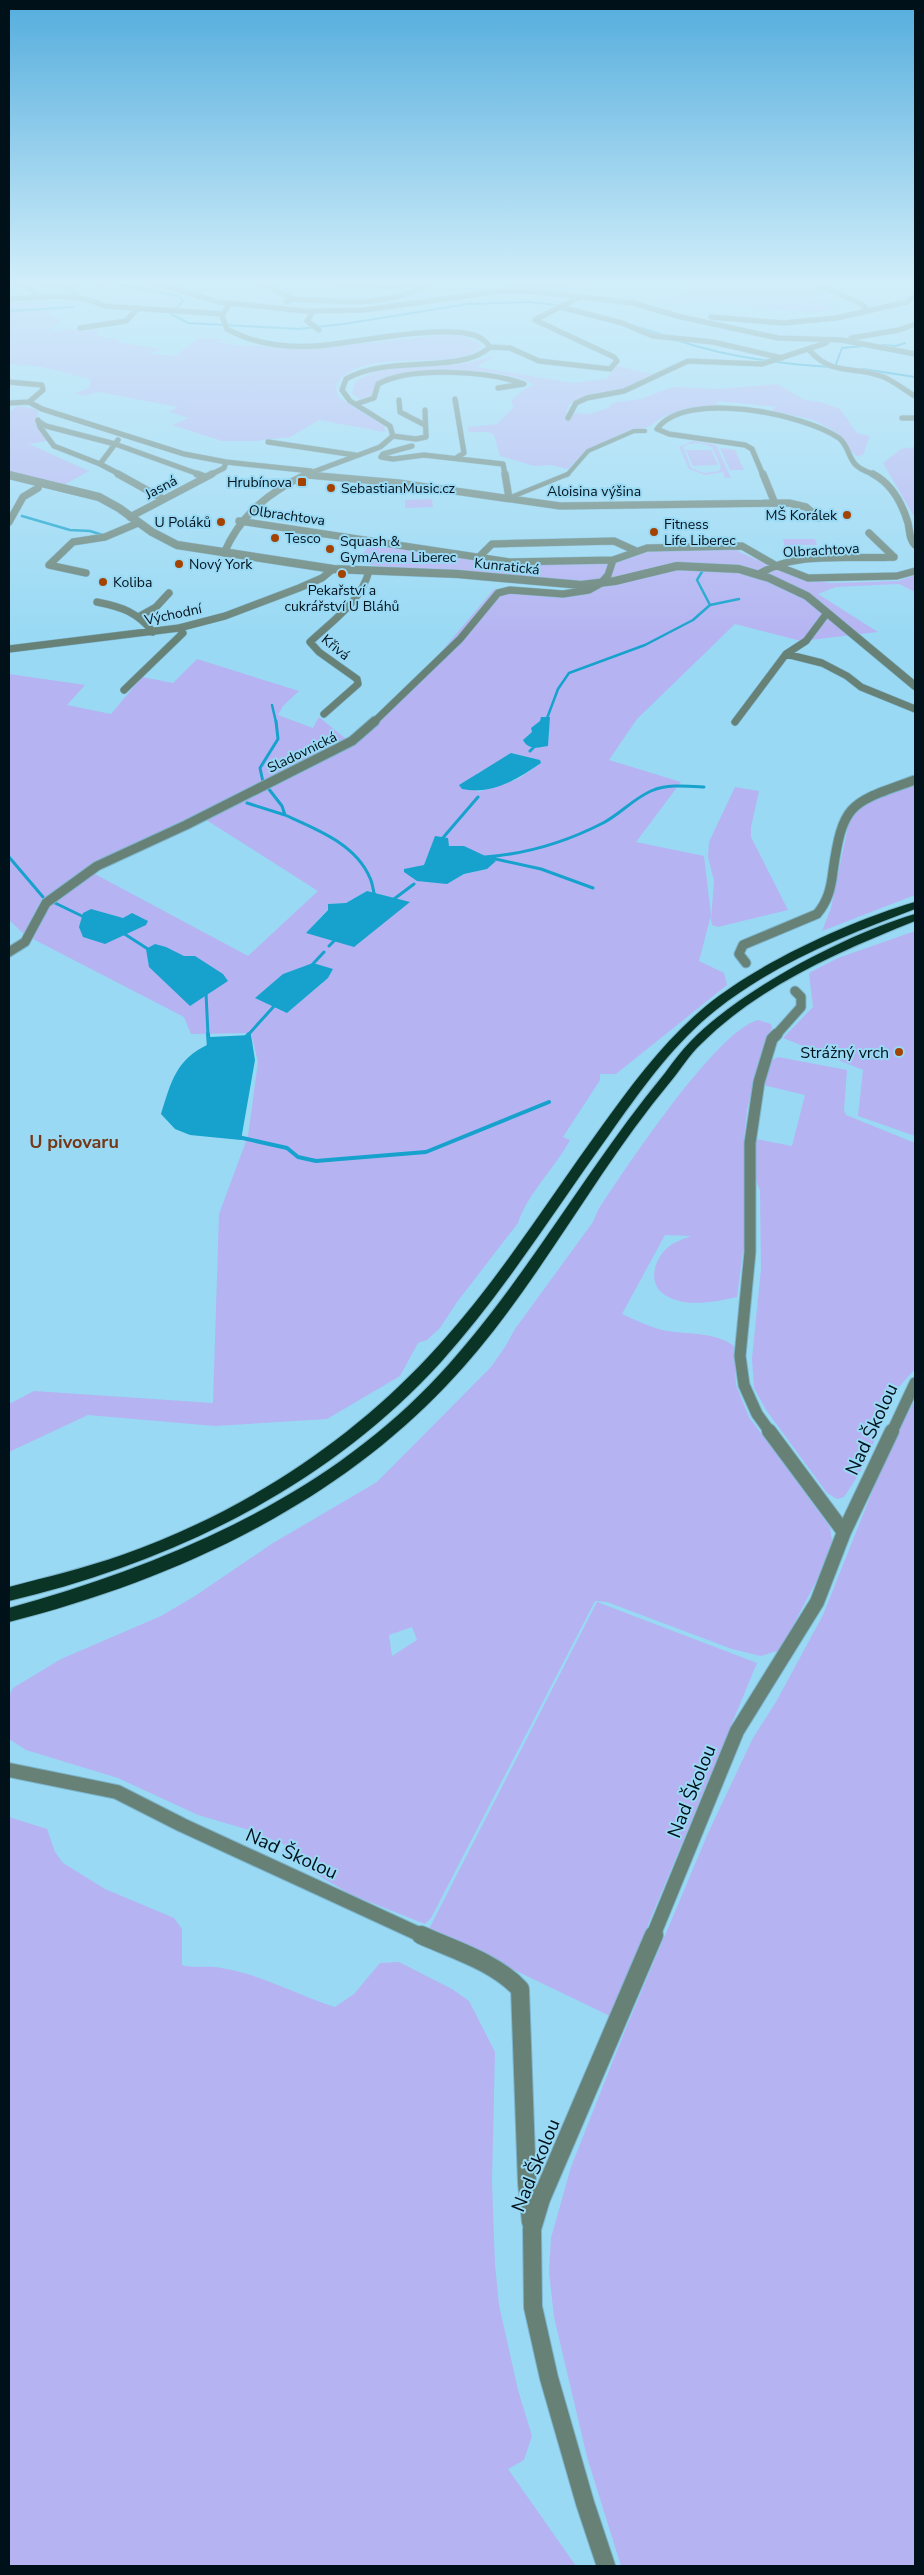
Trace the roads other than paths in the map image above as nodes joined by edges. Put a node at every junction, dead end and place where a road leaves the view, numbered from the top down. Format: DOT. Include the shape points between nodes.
graph roads {
  1 [pos="351,401"];
  2 [pos="364,401"];
  3 [pos="399,401"];
  4 [pos="455,401"];
  5 [pos="580,401"];
  6 [pos="29,402"];
  7 [pos="9,403"];
  8 [pos="356,404"];
  9 [pos="42,409"];
  10 [pos="425,410"];
  11 [pos="568,418"];
  12 [pos="902,418"];
  13 [pos="915,418"];
  14 [pos="38,421"];
  15 [pos="425,425"];
  16 [pos="645,431"];
  17 [pos="124,434"];
  18 [pos="393,436"];
  19 [pos="416,439"];
  20 [pos="268,442"];
  21 [pos="115,444"];
  22 [pos="412,446"];
  23 [pos="429,448"];
  24 [pos="357,455"];
  25 [pos="456,458"];
  26 [pos="226,462"];
  27 [pos="100,464"];
  28 [pos="308,473"];
  29 [pos="9,475"];
  30 [pos="205,477"];
  31 [pos="38,488"];
  32 [pos="509,498"];
  33 [pos="163,499"];
  34 [pos="774,502"];
  35 [pos="130,517"];
  36 [pos="819,518"];
  37 [pos="239,521"];
  38 [pos="9,522"];
  39 [pos="138,523"];
  40 [pos="870,533"];
  41 [pos="915,545"];
  42 [pos="636,551"];
  43 [pos="224,553"];
  44 [pos="480,556"];
  45 [pos="612,560"];
  46 [pos="774,566"];
  47 [pos="333,569"];
  48 [pos="369,571"];
  49 [pos="915,572"];
  50 [pos="86,573"];
  51 [pos="759,574"];
  52 [pos="599,584"];
  53 [pos="169,593"];
  54 [pos="97,602"];
  55 [pos="827,613"];
  56 [pos="140,616"];
  57 [pos="179,628"];
  58 [pos="153,632"];
  59 [pos="9,649"];
  60 [pos="786,654"];
  61 [pos="915,686"];
  62 [pos="124,690"];
  63 [pos="915,709"];
  64 [pos="324,714"];
  65 [pos="734,722"];
  66 [pos="915,780"];
  67 [pos="915,905"];
  68 [pos="915,917"];
  69 [pos="9,952"];
  70 [pos="746,963"];
  71 [pos="795,991"];
  72 [pos="915,1382"];
  73 [pos="844,1532"];
  74 [pos="9,1594"];
  75 [pos="9,1615"];
  76 [pos="9,1770"];
  77 [pos="532,2229"];
  78 [pos="606,2566"];
  1 -- 8 [label="street"];
  2 -- 8 [label="street"];
  3 -- 15 [label="street" via="400,412"];
  4 -- 25 [label="street" via="464,453"];
  5 -- 11 [label="street"];
  6 -- 7 [label="street"];
  6 -- 9 [label="street, Aloisina výšina"];
  8 -- 18 [label="street" via="390,426"];
  9 -- 14 [label="street"];
  9 -- 17 [label="street, Aloisina výšina"];
  10 -- 15 [label="street"];
  12 -- 13 [label="street"];
  14 -- 21 [label="street" via="46,426"];
  14 -- 27 [label="street" via="54,446"];
  15 -- 19 [label="street" via="426,437"];
  16 -- 32 [label="street" via="634,431 588,452 566,476"];
  17 -- 21 [label="street"];
  17 -- 26 [label="street, Aloisina výšina" via="184,454"];
  18 -- 19 [label="street"];
  18 -- 24 [label="street" via="386,443"];
  19 -- 22 [label="street"];
  20 -- 24 [label="street"];
  21 -- 27 [label="street"];
  21 -- 30 [label="street"];
  22 -- 23 [label="street" via="424,450"];
  22 -- 25 [label="street" via="381,457 393,459 424,454"];
  24 -- 28 [label="street"];
  25 -- 32 [label="street" via="503,464"];
  26 -- 28 [label="street, Aloisina výšina"];
  26 -- 30 [label="street, Jasná" via="224,468"];
  27 -- 33 [label="street"];
  28 -- 32 [label="street, Aloisina výšina"];
  28 -- 37 [label="street" via="273,493"];
  29 -- 35 [label="street, Kunratická" via="99,497"];
  30 -- 33 [label="street, Jasná"];
  31 -- 38 [label="street" via="23,497"];
  32 -- 34 [label="street, Aloisina výšina" via="560,506"];
  33 -- 35 [label="street, Jasná"];
  34 -- 36 [label="street, Aloisina výšina" via="806,507"];
  34 -- 41 [label="street" via="752,449 657,429 666,418 702,410 755,411 808,421 842,440 854,463 887,485 902,508"];
  35 -- 39 [label="street, Kunratická"];
  37 -- 43 [label="street"];
  37 -- 44 [label="street, Olbrachtova"];
  39 -- 43 [label="street, Kunratická" via="177,545"];
  39 -- 50 [label="street" via="106,538 73,542 49,565"];
  40 -- 46 [label="street, Olbrachtova" via="894,557 794,561"];
  42 -- 44 [label="street" via="614,541 492,544"];
  42 -- 45 [label="street, Olbrachtova"];
  42 -- 46 [label="street, Olbrachtova" via="673,546 742,546"];
  43 -- 47 [label="street, Kunratická"];
  44 -- 45 [label="street, Olbrachtova" via="510,562"];
  45 -- 52 [label="street" via="608,574"];
  46 -- 49 [label="street" via="798,576 815,578 897,576"];
  46 -- 51 [label="street"];
  47 -- 48 [label="street, Kunratická"];
  47 -- 57 [label="street, Východní" via="299,588 224,616"];
  48 -- 52 [label="street, Kunratická"];
  48 -- 64 [label="street, Křivá" via="359,595 310,642 357,679 358,684"];
  51 -- 52 [label="street, Kunratická" via="720,566 690,565"];
  51 -- 55 [label="street, Kunratická" via="794,588"];
  52 -- 69 [label="street, Sladovnická" via="587,591 510,590 498,594 460,639 352,741 97,866 46,903 25,942"];
  53 -- 56 [label="street" via="156,607"];
  54 -- 56 [label="street" via="130,609"];
  55 -- 60 [label="street" via="806,641"];
  55 -- 61 [label="street, Kunratická"];
  56 -- 58 [label="street"];
  57 -- 58 [label="street, Východní"];
  57 -- 62 [label="street" via="183,633"];
  58 -- 59 [label="street, Východní"];
  60 -- 63 [label="street" via="822,664 861,687"];
  60 -- 65 [label="street"];
  66 -- 70 [label="street" via="867,799 848,813 835,855 826,905 817,914 743,946 739,954"];
  67 -- 74 [label="highway" via="838,935 777,965 712,1008 685,1032 652,1069 480,1306 428,1366 350,1438 278,1489 175,1540 100,1569"];
  68 -- 75 [label="highway" via="856,940 791,972 736,1008 698,1040 634,1117 498,1313 461,1359 416,1407 372,1444 314,1488 257,1521 182,1557 118,1584"];
  71 -- 73 [label="street" via="801,997 801,1007 772,1039 759,1082 750,1143 750,1252 740,1356 744,1385 757,1414"];
  72 -- 73 [label="street, Nad Školou"];
  73 -- 77 [label="street, Nad Školou" via="817,1602 737,1731 541,2199"];
  76 -- 77 [label="street, Nad Školou" via="117,1792 182,1825 424,1934 509,1977 520,1989 527,2183"];
  77 -- 78 [label="street, Nad Školou" via="533,2307 549,2378"];
}
